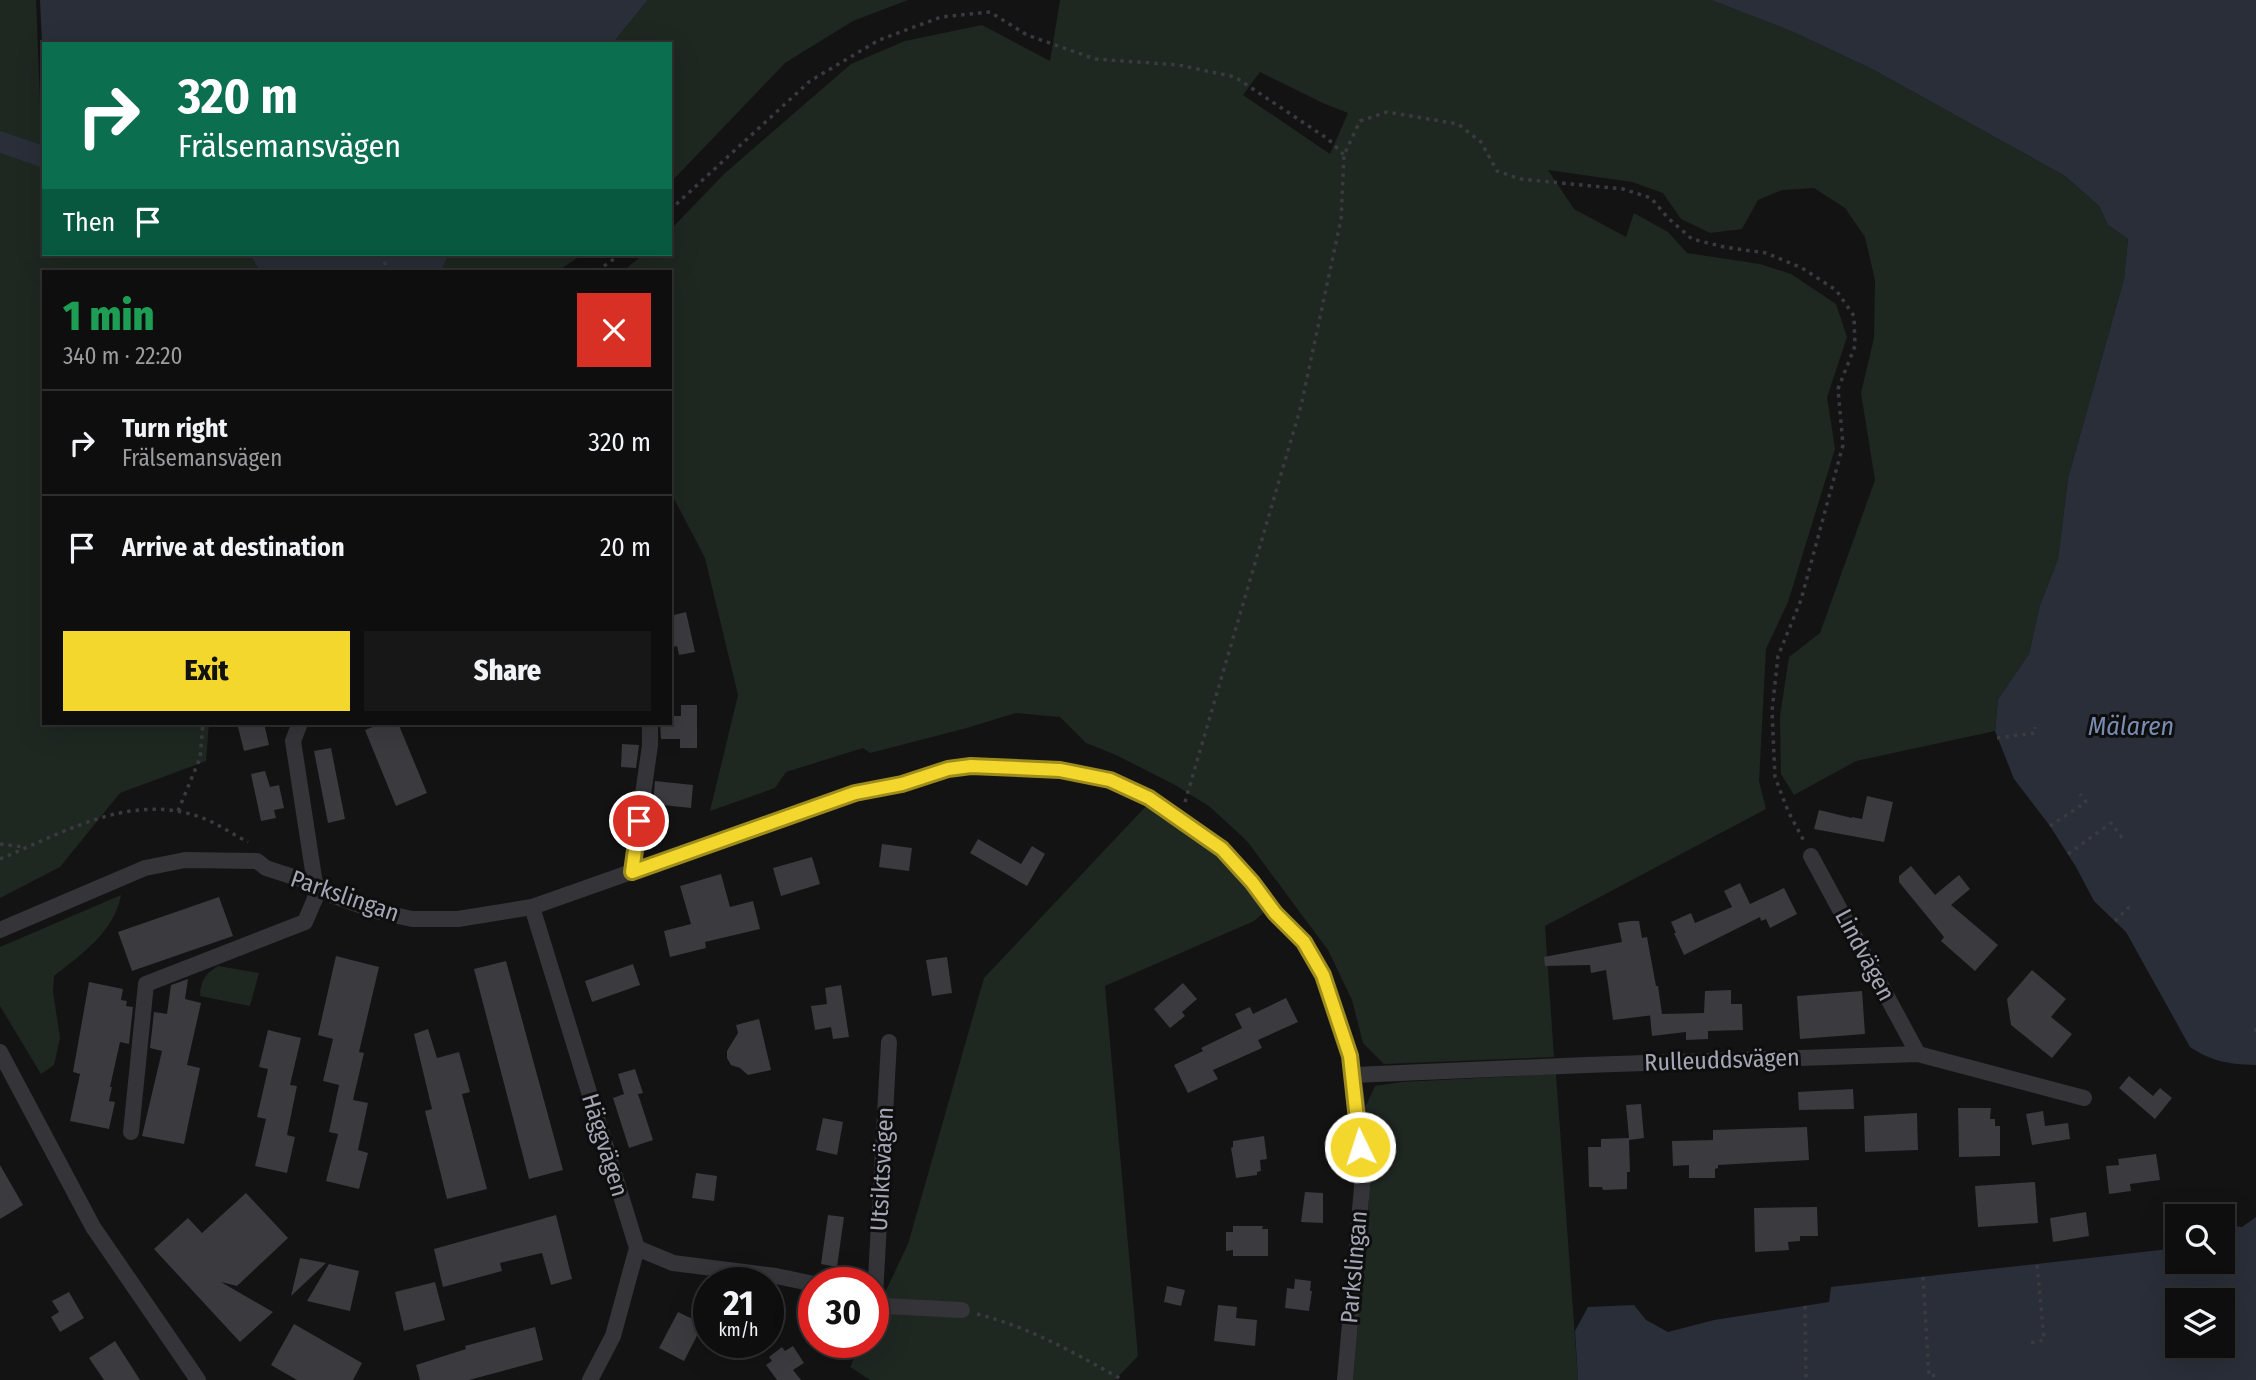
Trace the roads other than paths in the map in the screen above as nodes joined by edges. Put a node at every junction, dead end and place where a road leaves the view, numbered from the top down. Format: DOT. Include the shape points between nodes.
graph roads {
  1 [pos="299,725"];
  2 [pos="650,725"];
  3 [pos="1811,856"];
  4 [pos="632,872"];
  5 [pos="317,886"];
  6 [pos="532,907"];
  7 [pos="0,930"];
  8 [pos="889,1042"];
  9 [pos="0,1052"];
  10 [pos="1919,1054"];
  11 [pos="1354,1075"];
  12 [pos="2084,1098"];
  13 [pos="131,1132"];
  14 [pos="637,1248"];
  15 [pos="876,1267"];
  16 [pos="798,1281"];
  17 [pos="889,1306"];
  18 [pos="962,1310"];
  19 [pos="198,1380"];
  20 [pos="590,1380"];
  21 [pos="1345,1380"];
  1 -- 5 [label="street" via="293,741"];
  2 -- 4 [label="street"];
  3 -- 10 [label="street, Lindvägen"];
  4 -- 6 [label="street, Parkslingan"];
  4 -- 11 [label="street, Parkslingan" via="855,793 948,769 1060,770 1110,780 1149,798 1222,849 1304,942 1323,975"];
  5 -- 6 [label="street, Parkslingan" via="376,911 412,919 458,919"];
  5 -- 7 [label="street, Parkslingan" via="257,861 185,860 145,868"];
  5 -- 13 [label="street" via="305,922 146,984"];
  6 -- 14 [label="street, Häggvägen"];
  8 -- 15 [label="street, Utsiktsvägen"];
  9 -- 19 [label="street" via="93,1227"];
  10 -- 11 [label="street, Rulleuddsvägen"];
  10 -- 12 [label="street, Rulleuddsvägen"];
  11 -- 21 [label="street, Parkslingan" via="1362,1187"];
  14 -- 16 [label="street" via="673,1263"];
  14 -- 20 [label="street" via="613,1336"];
  17 -- 18 [label="street, Utsiktsvägen"];
}
